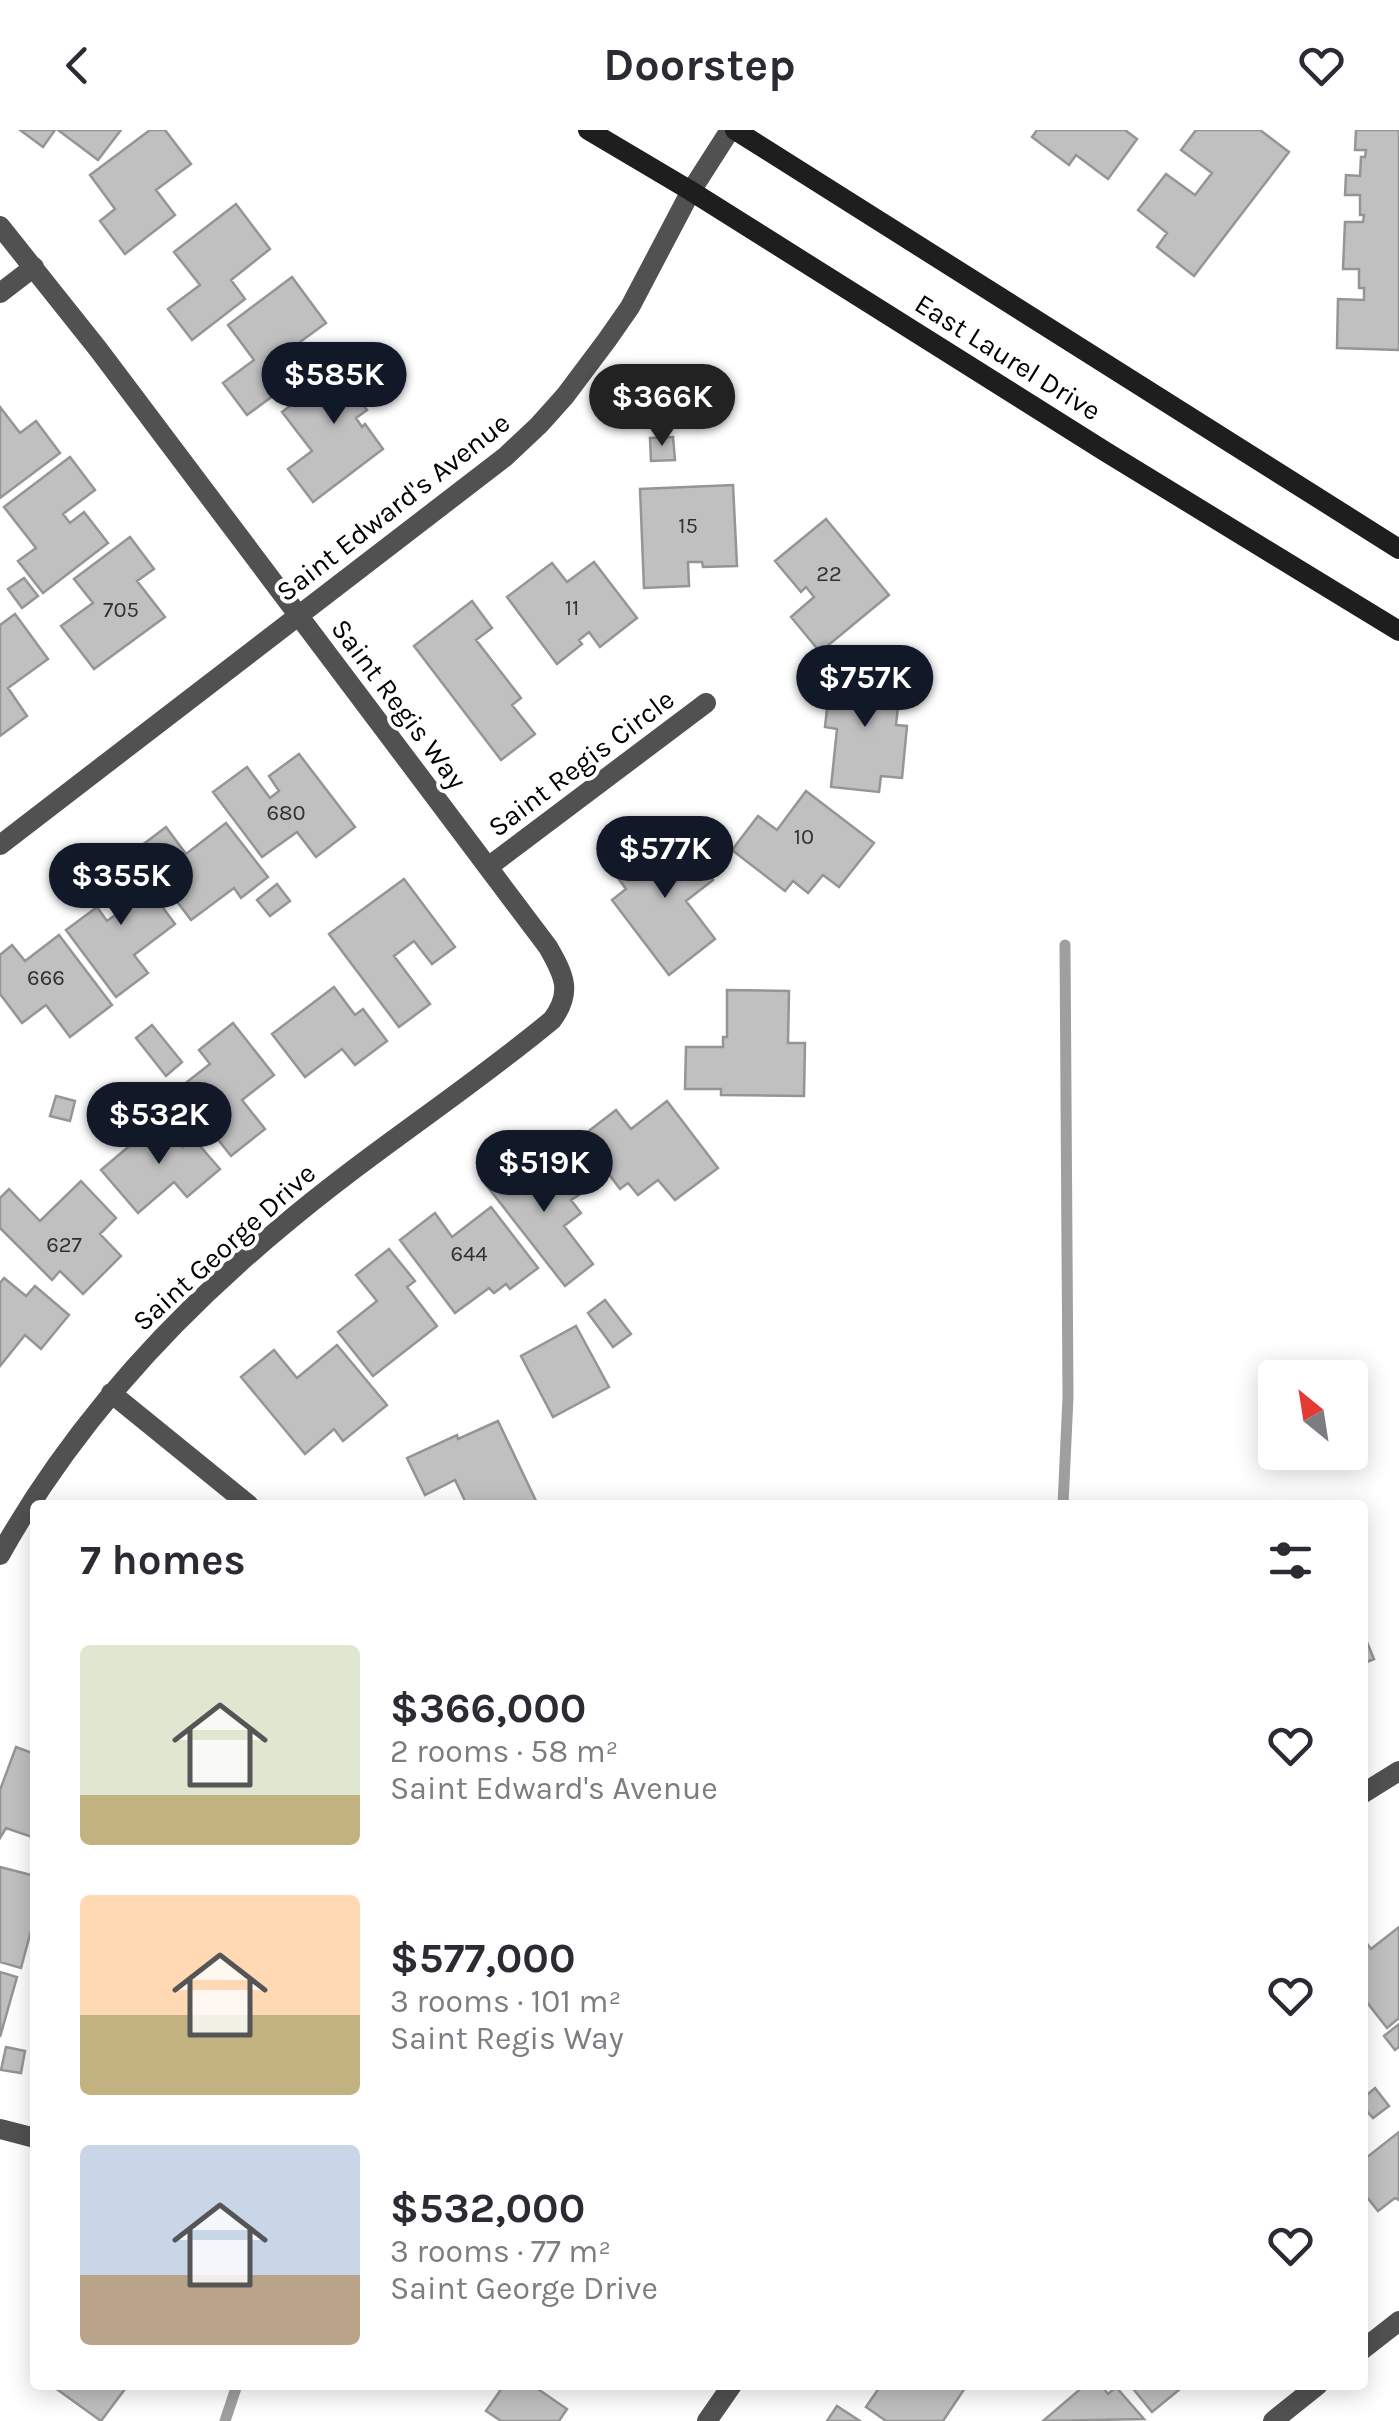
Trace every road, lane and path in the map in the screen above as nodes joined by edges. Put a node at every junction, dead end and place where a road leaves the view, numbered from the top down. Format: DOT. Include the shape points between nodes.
graph roads {
  1 [pos="588,130"];
  2 [pos="732,130"];
  3 [pos="691,191"];
  4 [pos="0,226"];
  5 [pos="34,268"];
  6 [pos="0,293"];
  7 [pos="1399,549"];
  8 [pos="298,617"];
  9 [pos="1399,631"];
  10 [pos="706,703"];
  11 [pos="0,846"];
  12 [pos="488,867"];
  13 [pos="538,1032"];
  14 [pos="111,1393"];
  15 [pos="34,1500"];
  16 [pos="243,1500"];
  17 [pos="30,1505"];
  18 [pos="0,1556"];
  19 [pos="1399,1771"];
  20 [pos="1368,1790"];
  21 [pos="0,2130"];
  22 [pos="30,2137"];
  23 [pos="1399,2321"];
  24 [pos="1368,2345"];
  25 [pos="729,2390"];
  26 [pos="1312,2390"];
  27 [pos="708,2421"];
  28 [pos="1272,2421"];
  1 -- 3 [label="main road, East Laurel Drive"];
  2 -- 3 [label="street, Saint Edward's Avenue"];
  2 -- 7 [label="main road, East Laurel Drive"];
  3 -- 8 [label="street, Saint Edward's Avenue" via="630,306 539,425"];
  3 -- 9 [label="main road, East Laurel Drive"];
  4 -- 5 [label="street, Saint Regis Way"];
  5 -- 6 [label="street"];
  5 -- 8 [label="street, Saint Regis Way"];
  8 -- 11 [label="street, Saint Edward's Avenue"];
  8 -- 12 [label="street, Saint Regis Way"];
  10 -- 12 [label="street, Saint Regis Circle"];
  12 -- 13 [label="street, Saint Regis Way" via="548,948 564,982 562,1007"];
  13 -- 14 [label="street, Saint George Drive" via="269,1236"];
  14 -- 15 [label="street, Saint George Drive"];
  14 -- 16 [label="street"];
  17 -- 18 [label="street, Saint George Drive"];
  19 -- 20 [label="street"];
  21 -- 22 [label="street"];
  23 -- 24 [label="street"];
  25 -- 27 [label="street"];
  26 -- 28 [label="street"];
}
